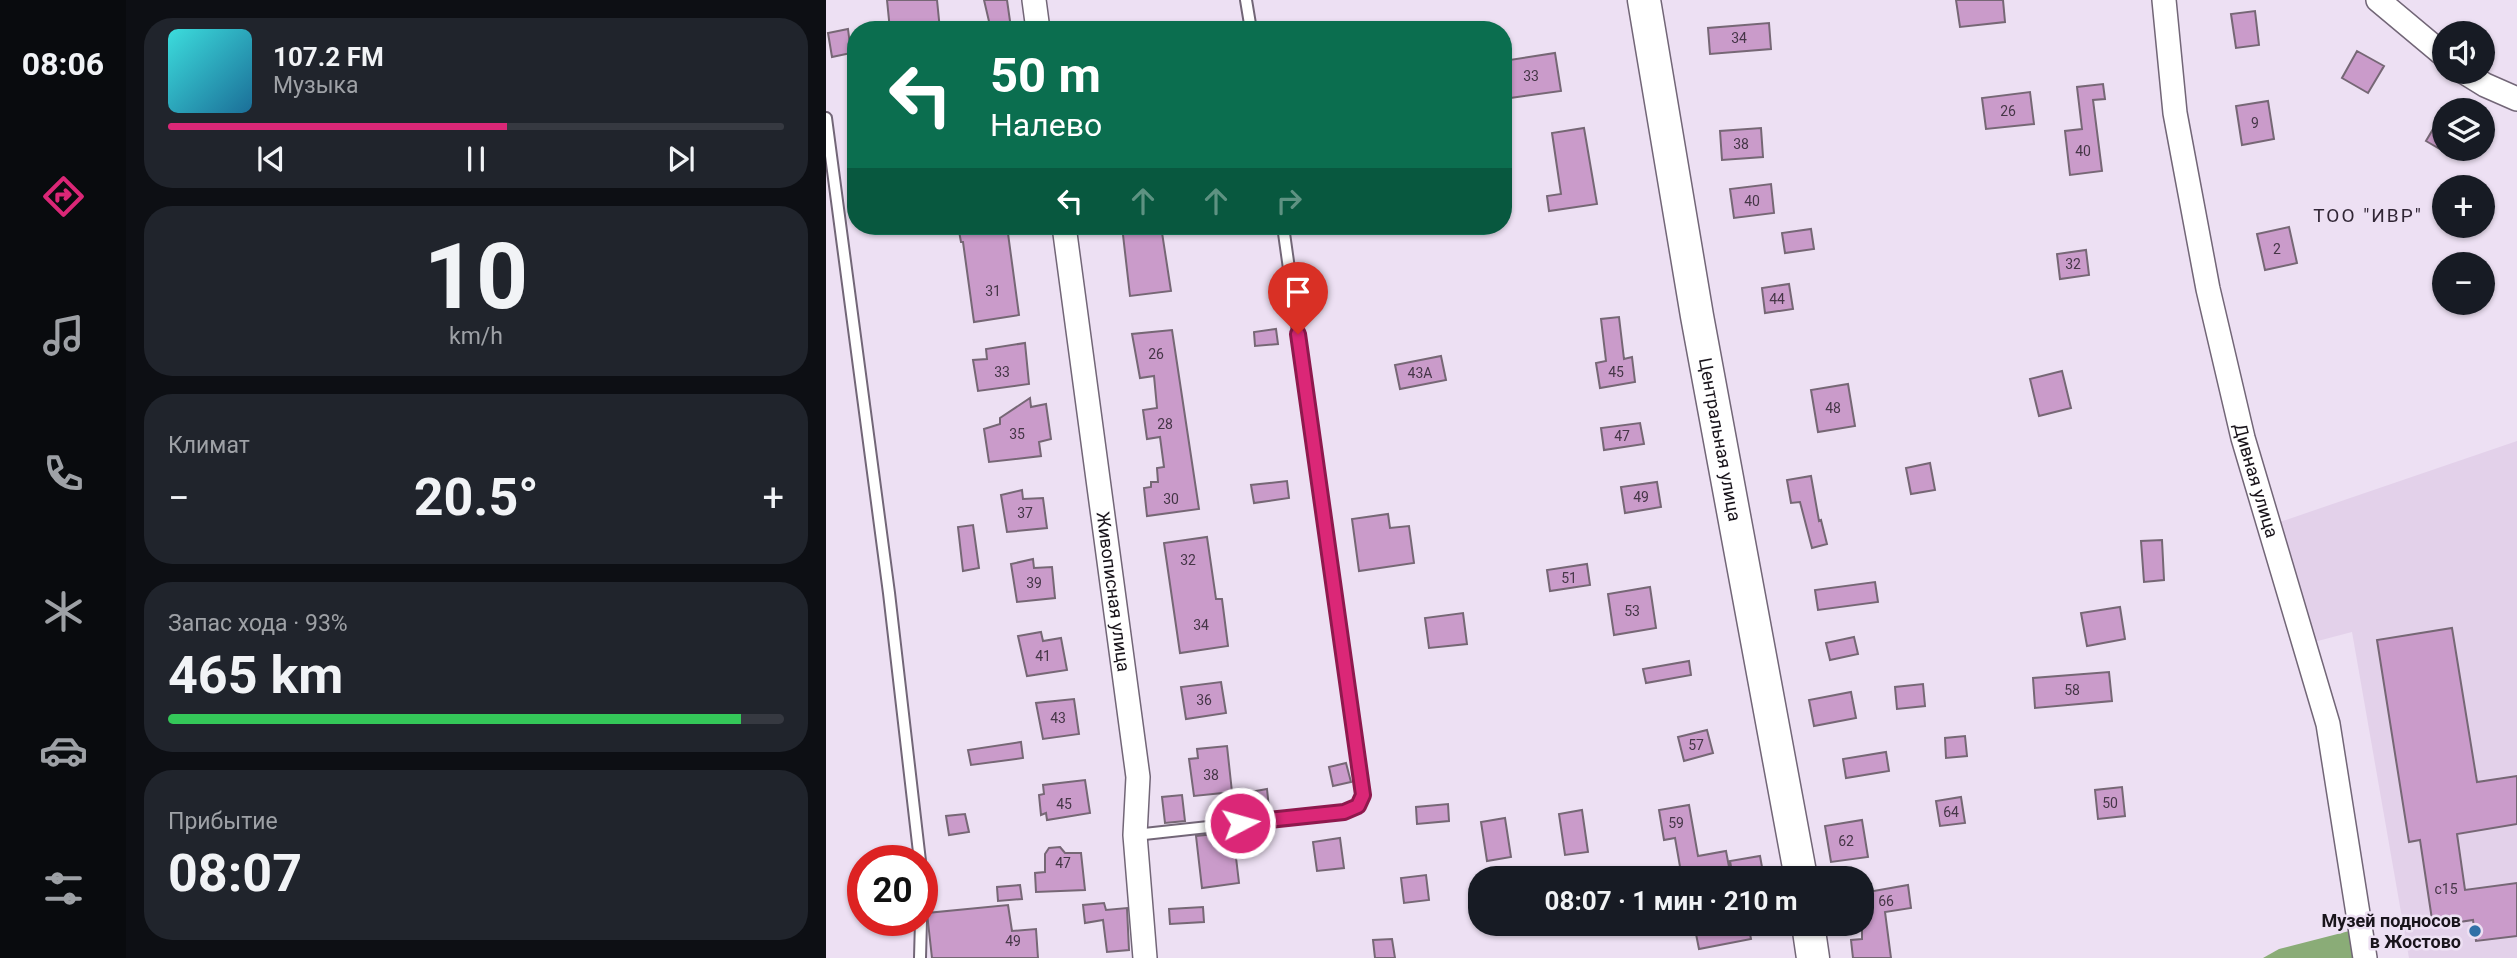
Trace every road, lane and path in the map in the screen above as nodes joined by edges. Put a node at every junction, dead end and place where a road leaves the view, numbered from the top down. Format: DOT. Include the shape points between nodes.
graph roads {
  1 [pos="1034,0"];
  2 [pos="1246,0"];
  3 [pos="1644,0"];
  4 [pos="2164,0"];
  5 [pos="2378,0"];
  6 [pos="1037,21"];
  7 [pos="1250,21"];
  8 [pos="2432,45"];
  9 [pos="2483,84"];
  10 [pos="2517,99"];
  11 [pos="826,118"];
  12 [pos="1065,235"];
  13 [pos="1284,235"];
  14 [pos="1135,835"];
  15 [pos="918,845"];
  16 [pos="1799,866"];
  17 [pos="921,936"];
  18 [pos="1810,936"];
  19 [pos="920,958"];
  20 [pos="1145,958"];
  21 [pos="1813,958"];
  22 [pos="2365,958"];
  1 -- 6 [label="street"];
  2 -- 7 [label="lane"];
  3 -- 16 [label="street, Центральная улица"];
  4 -- 22 [label="street, Дивная улица" via="2175,113 2208,289 2243,438 2328,724"];
  5 -- 8 [label="street"];
  9 -- 10 [label="street"];
  11 -- 15 [label="lane"];
  12 -- 14 [label="street, Живописная улица" via="1138,777"];
  13 -- 14 [label="lane" via="1363,795 1358,806 1344,812"];
  14 -- 20 [label="street, Живописная улица"];
  17 -- 19 [label="lane"];
  18 -- 21 [label="street"];
}
